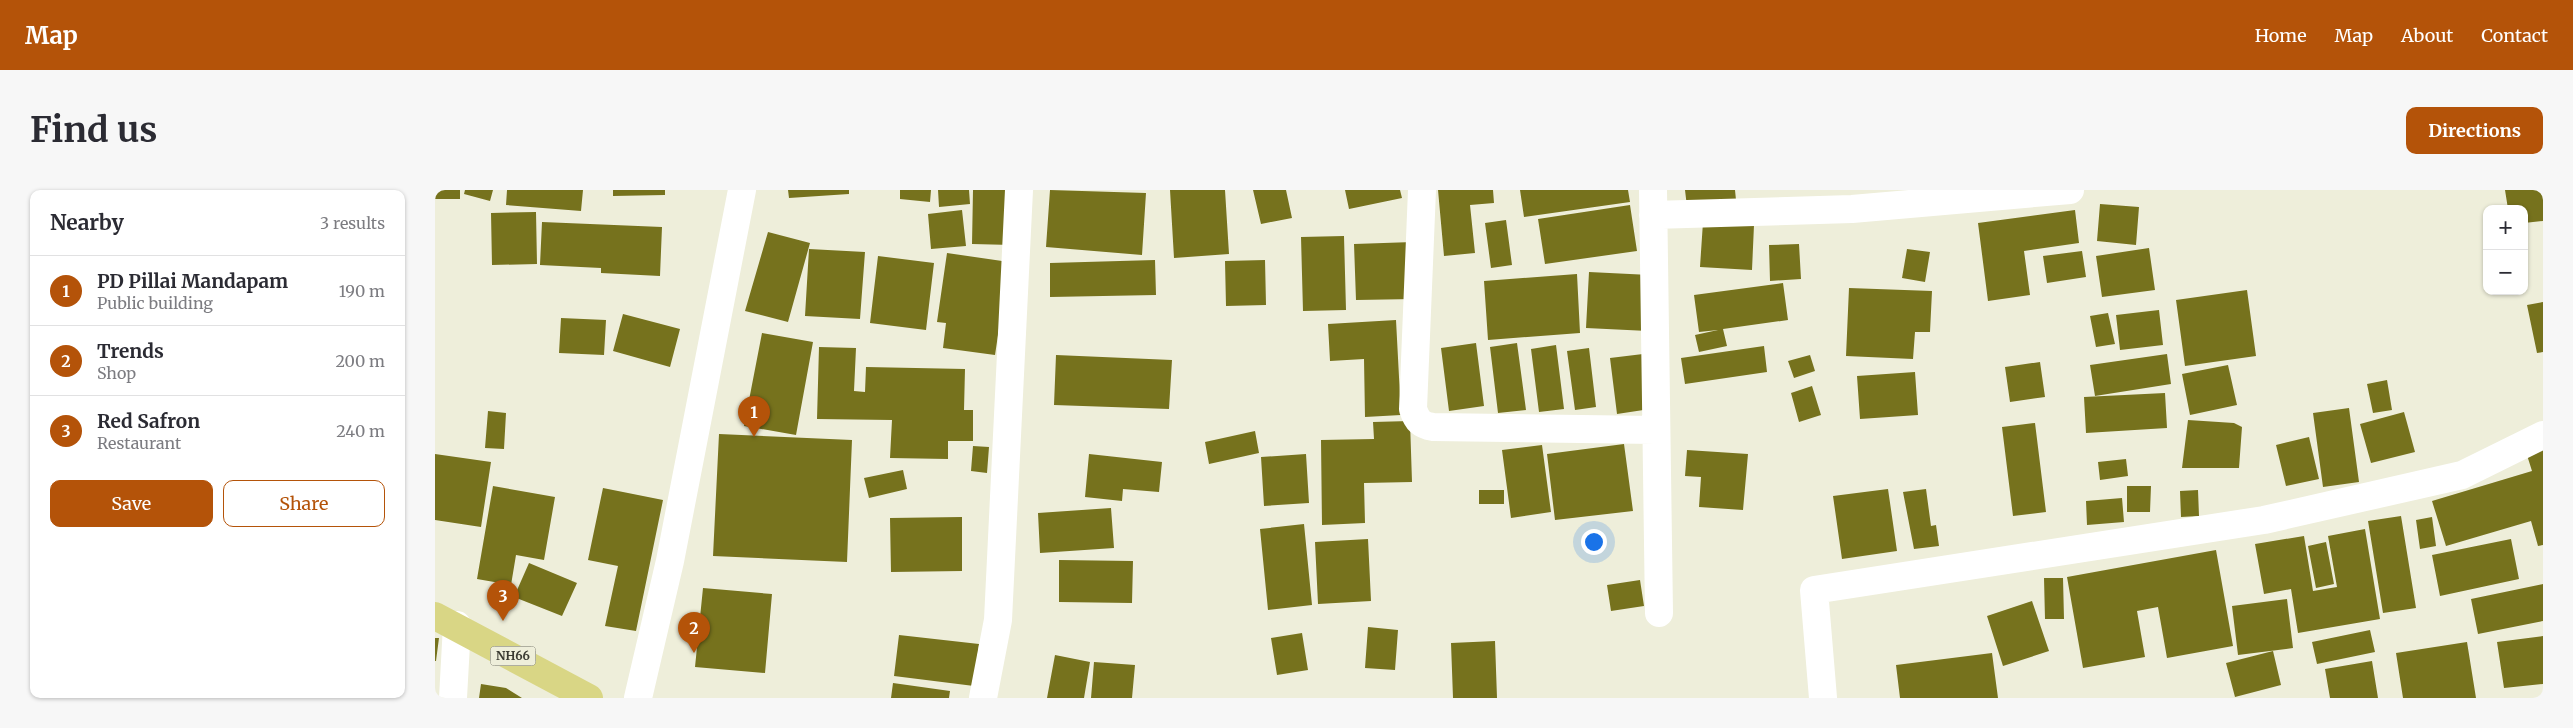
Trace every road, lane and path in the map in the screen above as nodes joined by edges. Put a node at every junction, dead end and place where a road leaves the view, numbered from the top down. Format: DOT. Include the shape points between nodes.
graph roads {
  1 [pos="741,190"];
  2 [pos="1019,190"];
  3 [pos="1422,190"];
  4 [pos="2070,190"];
  5 [pos="1653,203"];
  6 [pos="1657,430"];
  7 [pos="2543,435"];
  8 [pos="1659,613"];
  9 [pos="446,620"];
  10 [pos="453,698"];
  11 [pos="589,698"];
  12 [pos="638,698"];
  13 [pos="983,698"];
  14 [pos="1823,698"];
  1 -- 12 [label="street" via="670,561"];
  2 -- 13 [label="street" via="998,620"];
  3 -- 6 [label="street" via="1413,409 1416,419 1433,427"];
  4 -- 5 [label="street" via="1852,209"];
  5 -- 6 [label="street"];
  6 -- 8 [label="street"];
  7 -- 14 [label="street" via="2462,475 2265,520 1814,590"];
  9 -- 10 [label="street"];
  9 -- 11 [label="highway, NH66"];
}
